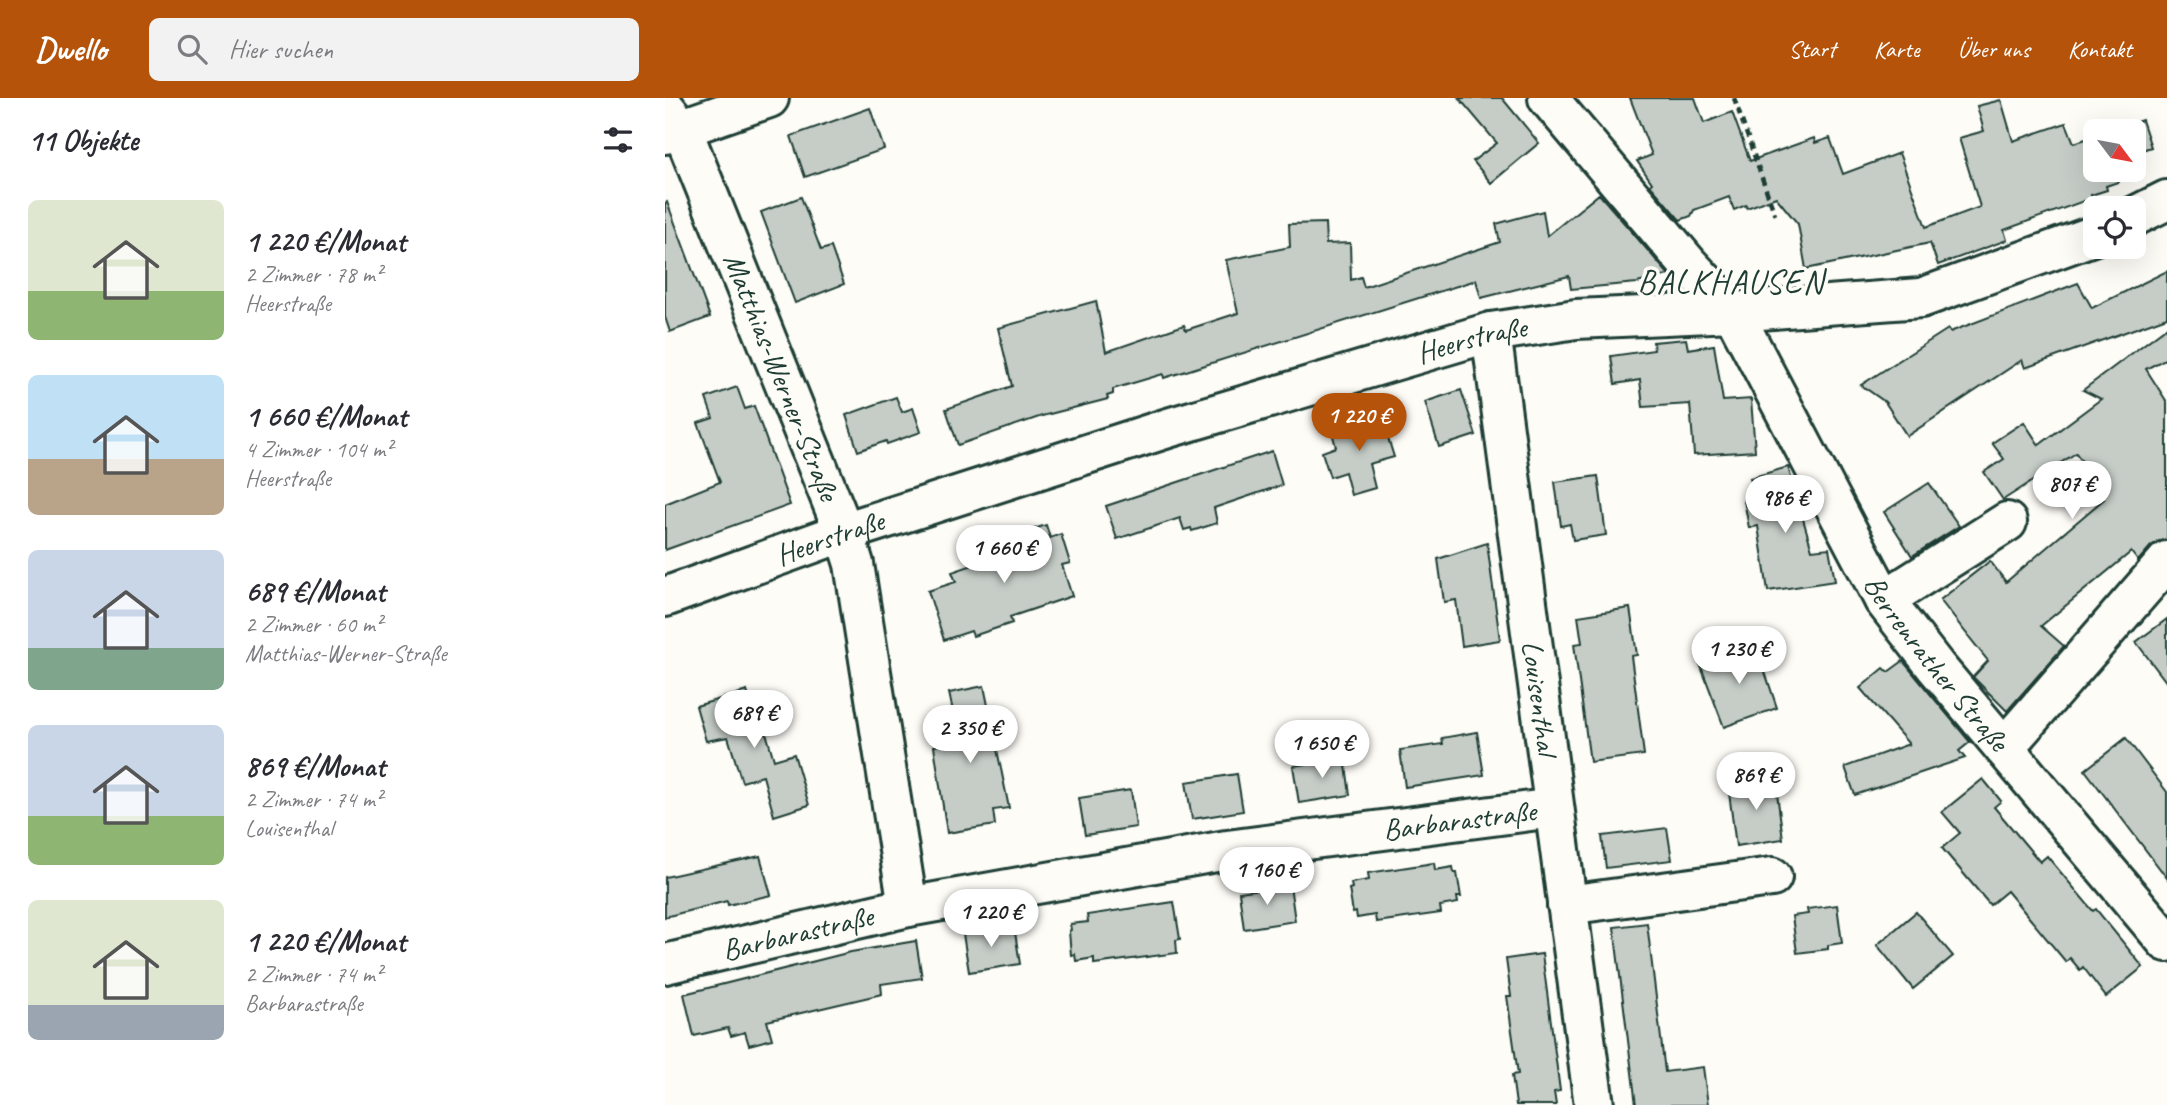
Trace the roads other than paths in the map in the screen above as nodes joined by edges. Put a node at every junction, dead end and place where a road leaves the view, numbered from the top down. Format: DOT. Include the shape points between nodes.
graph roads {
  1 [pos="769,98"];
  2 [pos="1548,98"];
  3 [pos="671,123"];
  4 [pos="2167,200"];
  5 [pos="2146,210"];
  6 [pos="2083,239"];
  7 [pos="1733,312"];
  8 [pos="1491,332"];
  9 [pos="2007,522"];
  10 [pos="844,532"];
  11 [pos="2167,561"];
  12 [pos="665,597"];
  13 [pos="1884,600"];
  14 [pos="2004,748"];
  15 [pos="1555,808"];
  16 [pos="1772,877"];
  17 [pos="1567,905"];
  18 [pos="908,906"];
  19 [pos="2167,942"];
  20 [pos="665,964"];
  21 [pos="1594,1105"];
  1 -- 3 [label="street"];
  2 -- 7 [label="street, Berrenrather Straße"];
  3 -- 10 [label="street, Matthias-Werner-Straße"];
  4 -- 5 [label="street"];
  6 -- 7 [label="street, Heerstraße" via="1921,298"];
  7 -- 8 [label="street, Heerstraße" via="1576,318"];
  7 -- 13 [label="street, Berrenrather Straße"];
  8 -- 10 [label="street, Heerstraße" via="1167,428"];
  8 -- 15 [label="street, Louisenthal"];
  9 -- 13 [label="street"];
  10 -- 12 [label="street, Heerstraße"];
  10 -- 18 [label="street, Matthias-Werner-Straße" via="854,564"];
  11 -- 14 [label="street"];
  13 -- 14 [label="street, Berrenrather Straße"];
  14 -- 19 [label="street, Berrenrather Straße"];
  15 -- 17 [label="street, Louisenthal"];
  15 -- 18 [label="street, Barbarastraße" via="1227,850"];
  16 -- 17 [label="street"];
  17 -- 21 [label="street, Louisenthal"];
  18 -- 20 [label="street, Barbarastraße"];
}
